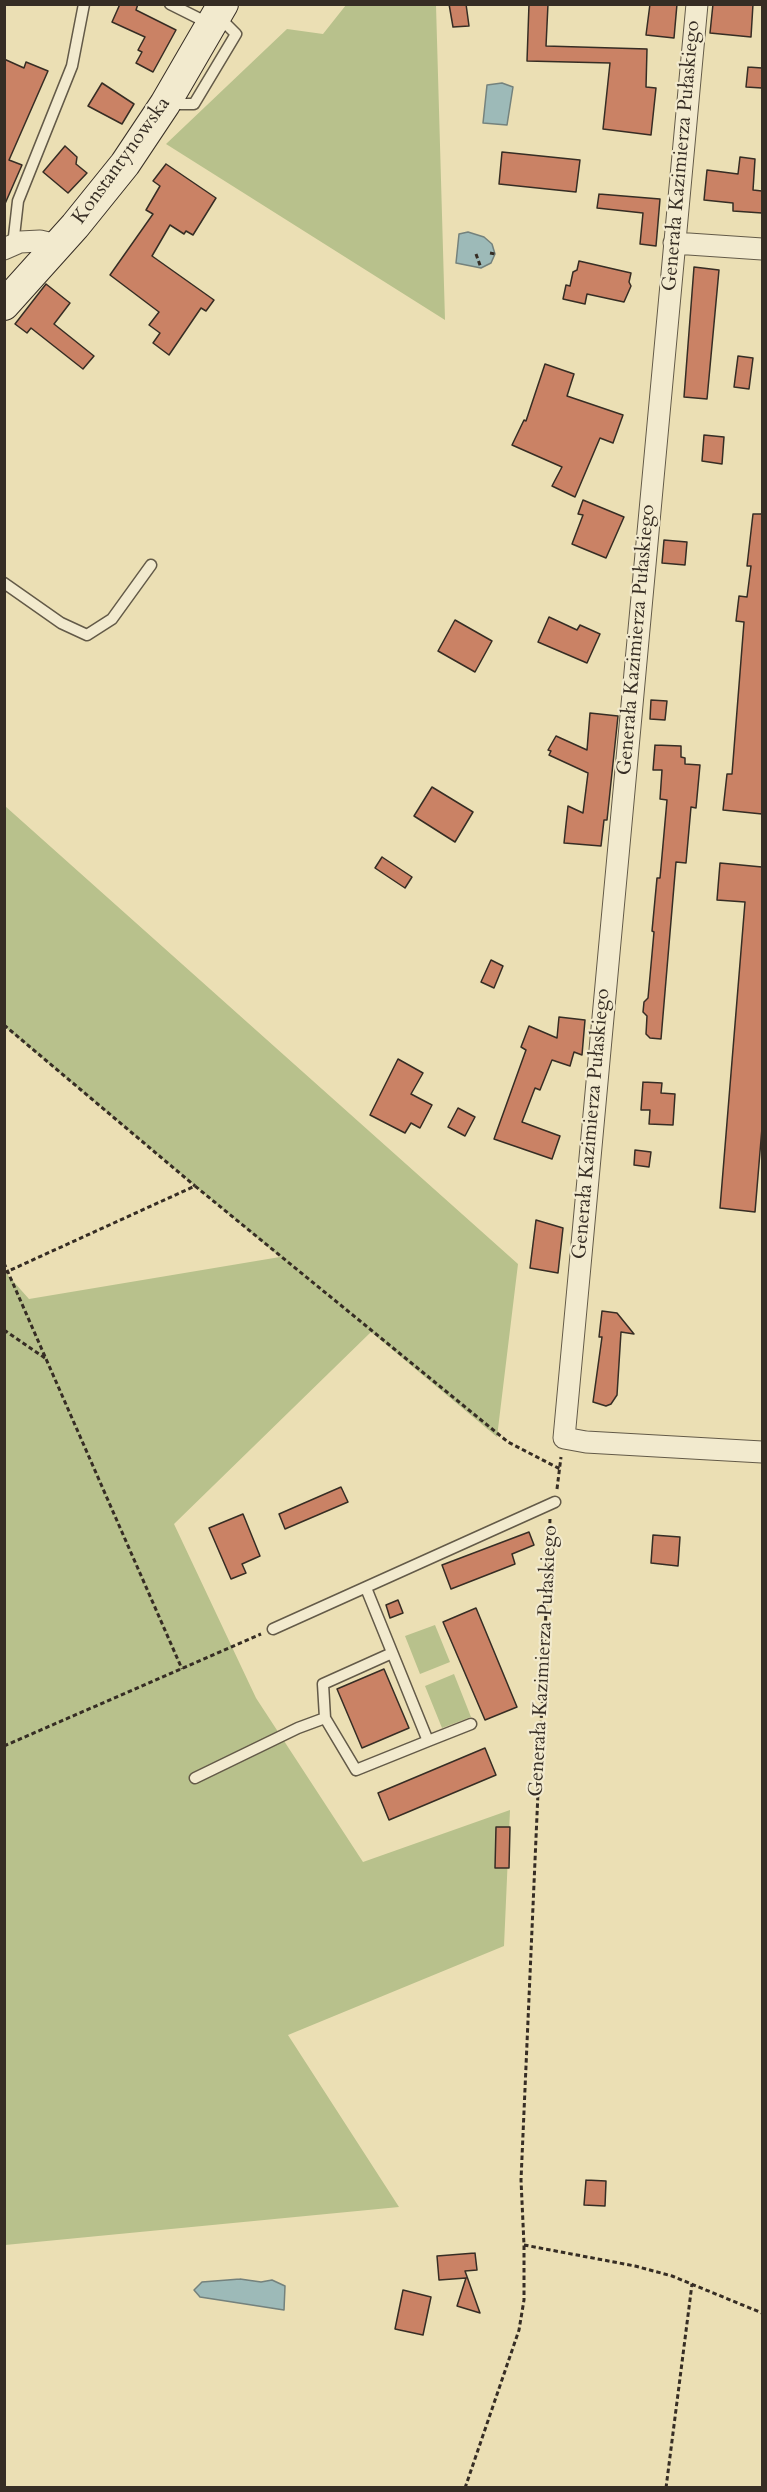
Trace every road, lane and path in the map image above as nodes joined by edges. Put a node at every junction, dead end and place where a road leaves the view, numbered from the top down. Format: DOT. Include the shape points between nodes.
graph roads {
  1 [pos="84,4"];
  2 [pos="170,4"];
  3 [pos="697,4"];
  4 [pos="217,15"];
  5 [pos="674,243"];
  6 [pos="57,245"];
  7 [pos="9,247"];
  8 [pos="762,249"];
  9 [pos="490,253"];
  10 [pos="476,254"];
  11 [pos="495,254"];
  12 [pos="481,268"];
  13 [pos="4,305"];
  14 [pos="151,565"];
  15 [pos="4,583"];
  16 [pos="4,1025"];
  17 [pos="195,1186"];
  18 [pos="4,1263"];
  19 [pos="7,1272"];
  20 [pos="4,1330"];
  21 [pos="47,1359"];
  22 [pos="564,1438"];
  23 [pos="762,1452"];
  24 [pos="560,1469"];
  25 [pos="555,1502"];
  26 [pos="366,1588"];
  27 [pos="273,1629"];
  28 [pos="392,1653"];
  29 [pos="182,1669"];
  30 [pos="326,1718"];
  31 [pos="471,1724"];
  32 [pos="428,1741"];
  33 [pos="4,1746"];
  34 [pos="195,1778"];
  35 [pos="525,2245"];
  36 [pos="692,2284"];
  37 [pos="762,2313"];
  38 [pos="465,2487"];
  39 [pos="666,2487"];
  1 -- 7 [label="lane" via="72,66 18,201"];
  2 -- 4 [label="lane"];
  3 -- 5 [label="street, Generała Kazimierza Pułaskiego"];
  4 -- 6 [label="main road, Konstantynowska" via="165,104 119,171"];
  5 -- 8 [label="street"];
  5 -- 22 [label="street, Generała Kazimierza Pułaskiego"];
  6 -- 7 [label="street" via="40,241"];
  6 -- 13 [label="main road, Konstantynowska"];
  9 -- 11 [label="path"];
  10 -- 12 [label="path"];
  14 -- 15 [label="lane" via="112,619 87,635 61,623"];
  16 -- 17 [label="path"];
  17 -- 19 [label="path"];
  17 -- 24 [label="path" via="508,1442"];
  18 -- 19 [label="path"];
  19 -- 21 [label="path"];
  20 -- 21 [label="path"];
  21 -- 29 [label="path"];
  22 -- 23 [label="street"];
  22 -- 24 [label="path, Generała Kazimierza Pułaskiego"];
  24 -- 25 [label="path, Generała Kazimierza Pułaskiego"];
  25 -- 26 [label="lane"];
  25 -- 35 [label="path, Generała Kazimierza Pułaskiego" via="550,1519 521,2168"];
  26 -- 27 [label="lane"];
  26 -- 28 [label="lane"];
  27 -- 29 [label="path"];
  28 -- 30 [label="lane" via="323,1684"];
  28 -- 32 [label="lane"];
  29 -- 33 [label="path"];
  30 -- 32 [label="lane" via="356,1770"];
  30 -- 34 [label="lane"];
  31 -- 32 [label="lane"];
  35 -- 36 [label="path" via="635,2266"];
  35 -- 38 [label="path, Generała Kazimierza Pułaskiego" via="519,2330"];
  36 -- 37 [label="path"];
  36 -- 39 [label="path"];
}
